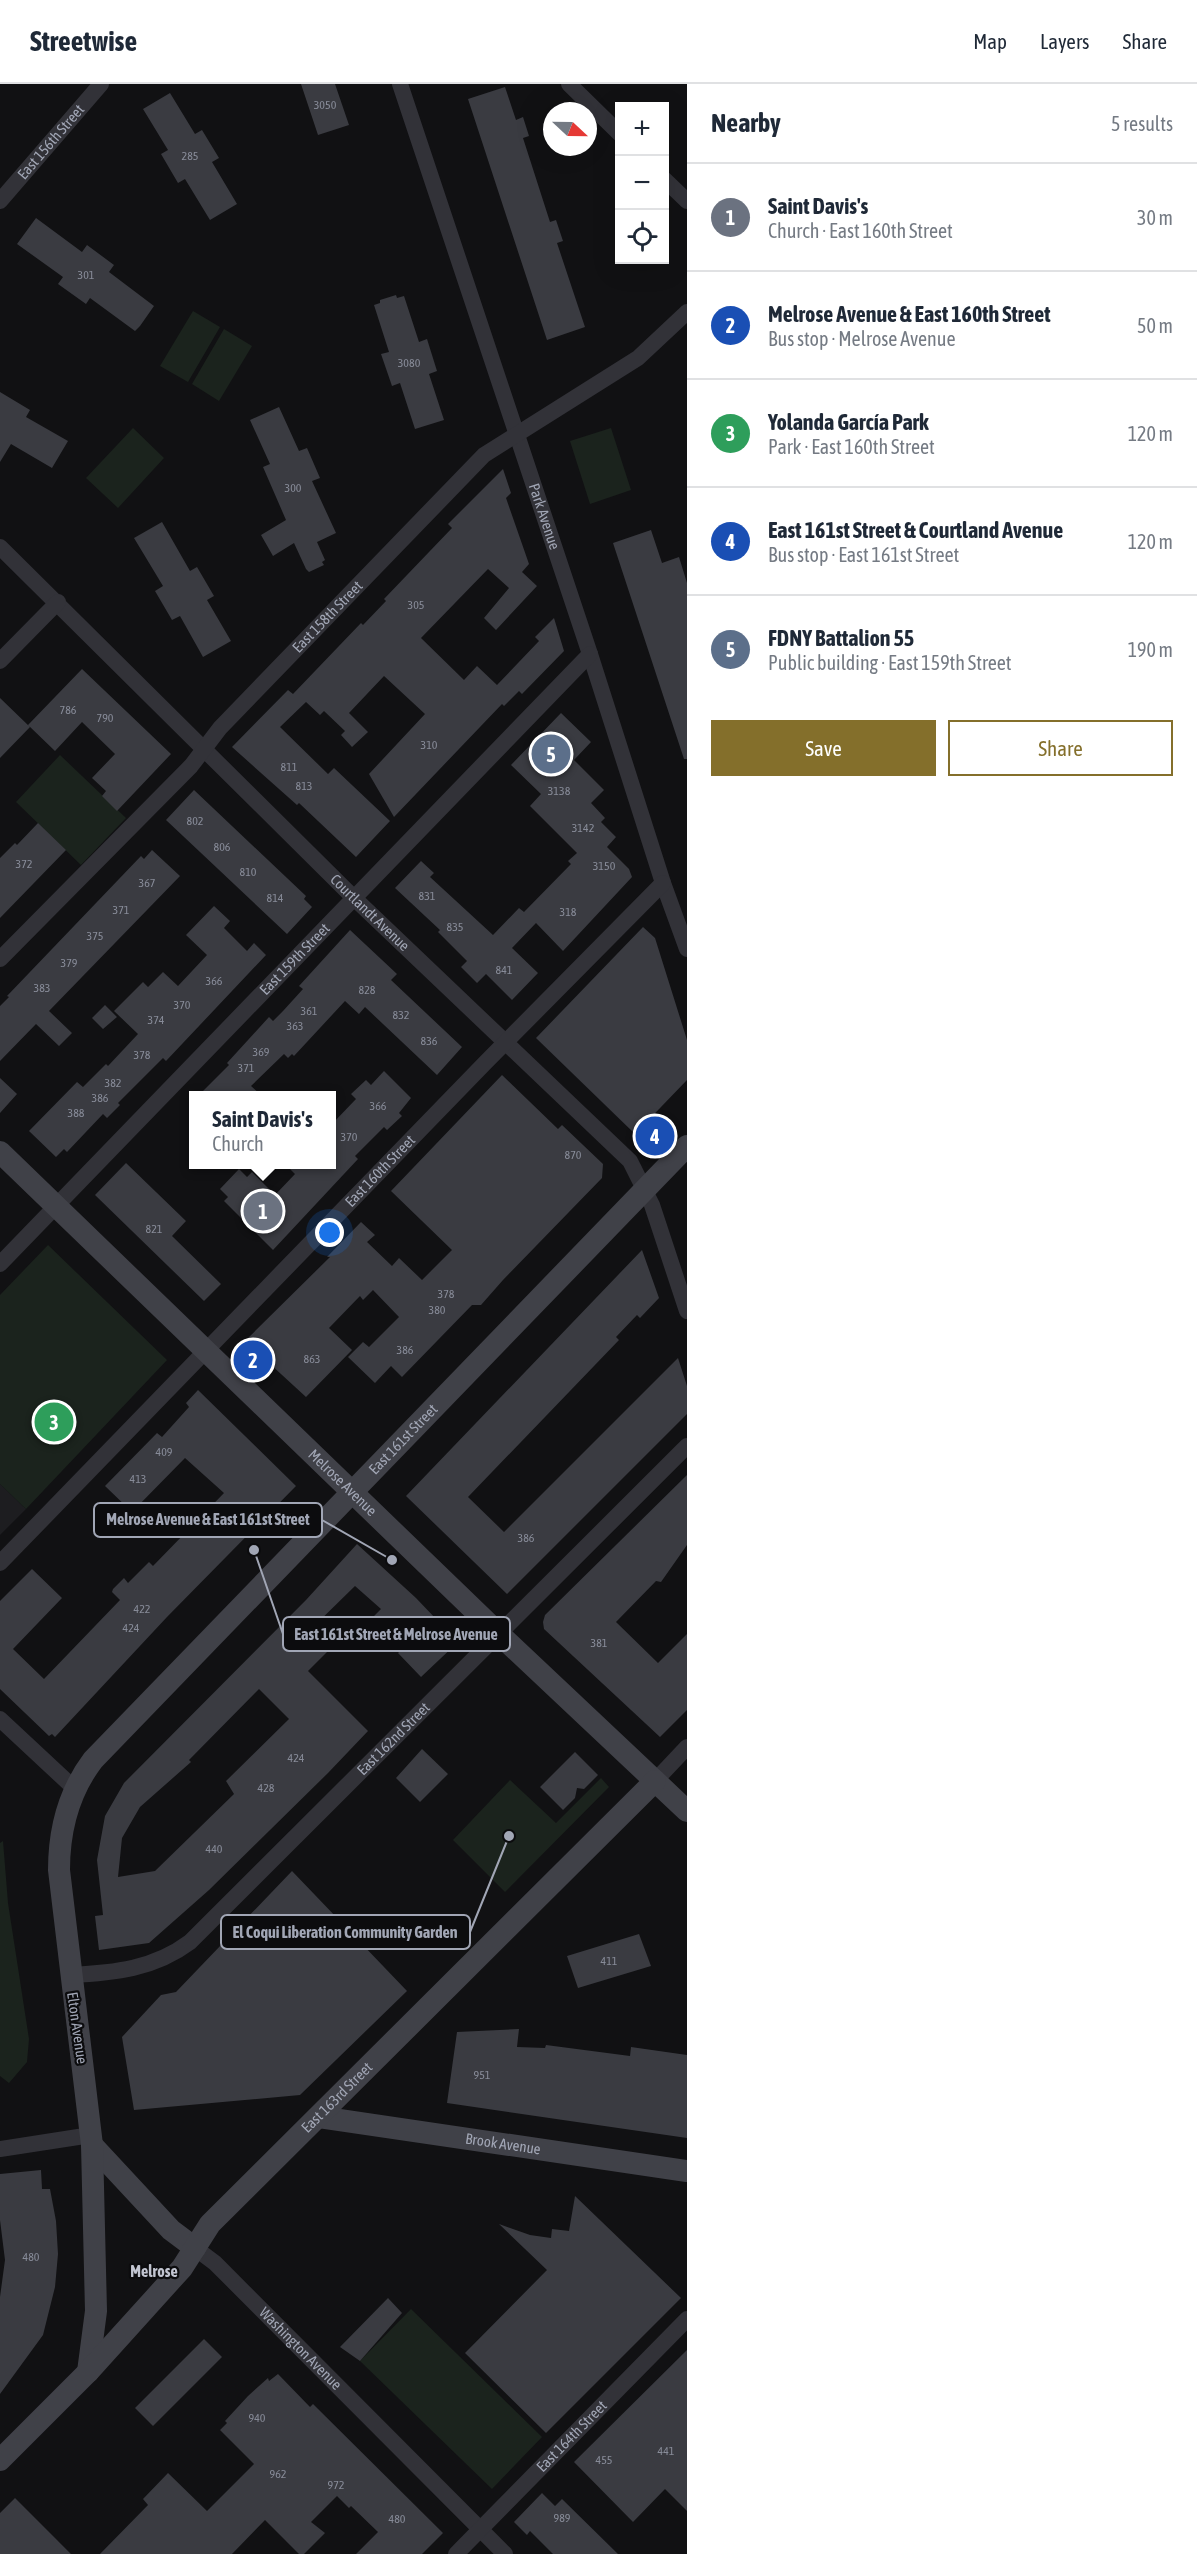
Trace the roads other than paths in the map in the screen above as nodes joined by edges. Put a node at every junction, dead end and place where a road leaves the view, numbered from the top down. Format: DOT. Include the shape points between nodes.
graph roads {
  1 [pos="101,84"];
  2 [pos="400,84"];
  3 [pos="568,84"];
  4 [pos="615,129"];
  5 [pos="669,184"];
  6 [pos="0,201"];
  7 [pos="687,201"];
  8 [pos="687,312"];
  9 [pos="517,435"];
  10 [pos="0,547"];
  11 [pos="58,602"];
  12 [pos="590,654"];
  13 [pos="0,661"];
  14 [pos="204,748"];
  15 [pos="663,883"];
  16 [pos="354,898"];
  17 [pos="687,949"];
  18 [pos="0,959"];
  19 [pos="506,1042"];
  20 [pos="687,1146"];
  21 [pos="0,1152"];
  22 [pos="646,1191"];
  23 [pos="56,1206"];
  24 [pos="0,1264"];
  25 [pos="687,1311"];
  26 [pos="206,1352"];
  27 [pos="687,1446"];
  28 [pos="354,1492"];
  29 [pos="0,1563"];
  30 [pos="498,1634"];
  31 [pos="0,1719"];
  32 [pos="687,1747"];
  33 [pos="655,1780"];
  34 [pos="75,1790"];
  35 [pos="687,1811"];
  36 [pos="70,1976"];
  37 [pos="319,2117"];
  38 [pos="92,2140"];
  39 [pos="0,2149"];
  40 [pos="687,2171"];
  41 [pos="195,2248"];
  42 [pos="687,2319"];
  43 [pos="88,2372"];
  44 [pos="0,2460"];
  45 [pos="481,2530"];
  46 [pos="456,2554"];
  47 [pos="505,2554"];
  1 -- 6 [label="street, East 156th Street"];
  2 -- 9 [label="street, Park Avenue"];
  3 -- 4 [label="street"];
  5 -- 7 [label="street"];
  8 -- 9 [label="street, East 158th Street" via="647,351"];
  9 -- 12 [label="street, Park Avenue"];
  9 -- 14 [label="street, East 158th Street" via="484,455"];
  10 -- 11 [label="street, Courtlandt Avenue"];
  11 -- 13 [label="street"];
  11 -- 14 [label="street, Courtlandt Avenue"];
  12 -- 15 [label="street, Park Avenue"];
  12 -- 16 [label="street, East 159th Street"];
  14 -- 16 [label="street, Courtlandt Avenue"];
  14 -- 18 [label="street, East 158th Street"];
  15 -- 17 [label="street, Park Avenue"];
  15 -- 19 [label="street, East 160th Street"];
  16 -- 19 [label="street, Courtlandt Avenue"];
  16 -- 23 [label="street, East 159th Street"];
  19 -- 22 [label="street, Courtlandt Avenue" via="630,1161"];
  19 -- 26 [label="street, East 160th Street"];
  20 -- 22 [label="main road, East 161st Street"];
  21 -- 23 [label="main road, Melrose Avenue"];
  22 -- 25 [label="street, Courtlandt Avenue"];
  22 -- 28 [label="main road, East 161st Street"];
  23 -- 24 [label="street, East 159th Street"];
  23 -- 26 [label="main road, Melrose Avenue"];
  26 -- 28 [label="main road, Melrose Avenue"];
  26 -- 29 [label="street, East 160th Street"];
  27 -- 30 [label="street, East 162nd Street"];
  28 -- 30 [label="main road, Melrose Avenue"];
  28 -- 34 [label="main road, East 161st Street" via="93,1760"];
  30 -- 33 [label="main road, Melrose Avenue"];
  30 -- 36 [label="street, East 162nd Street" via="190,1942 152,1964"];
  31 -- 34 [label="street"];
  32 -- 33 [label="street, East 163rd Street"];
  33 -- 35 [label="main road, Melrose Avenue"];
  33 -- 37 [label="main road, East 163rd Street"];
  34 -- 36 [label="main road, Elton Avenue" via="65,1815 59,1856"];
  36 -- 38 [label="main road, Elton Avenue"];
  37 -- 40 [label="main road, Brook Avenue"];
  37 -- 41 [label="main road, East 163rd Street" via="210,2224"];
  38 -- 39 [label="street"];
  38 -- 41 [label="main road, Washington Avenue" via="171,2230"];
  38 -- 43 [label="main road, Elton Avenue" via="96,2311"];
  41 -- 43 [label="main road, East 163rd Street" via="182,2268"];
  41 -- 45 [label="street, Washington Avenue" via="215,2263"];
  42 -- 45 [label="street, East 164th Street"];
  43 -- 44 [label="main road, East 163rd Street"];
  45 -- 46 [label="street, East 164th Street"];
  45 -- 47 [label="street, Washington Avenue"];
}
